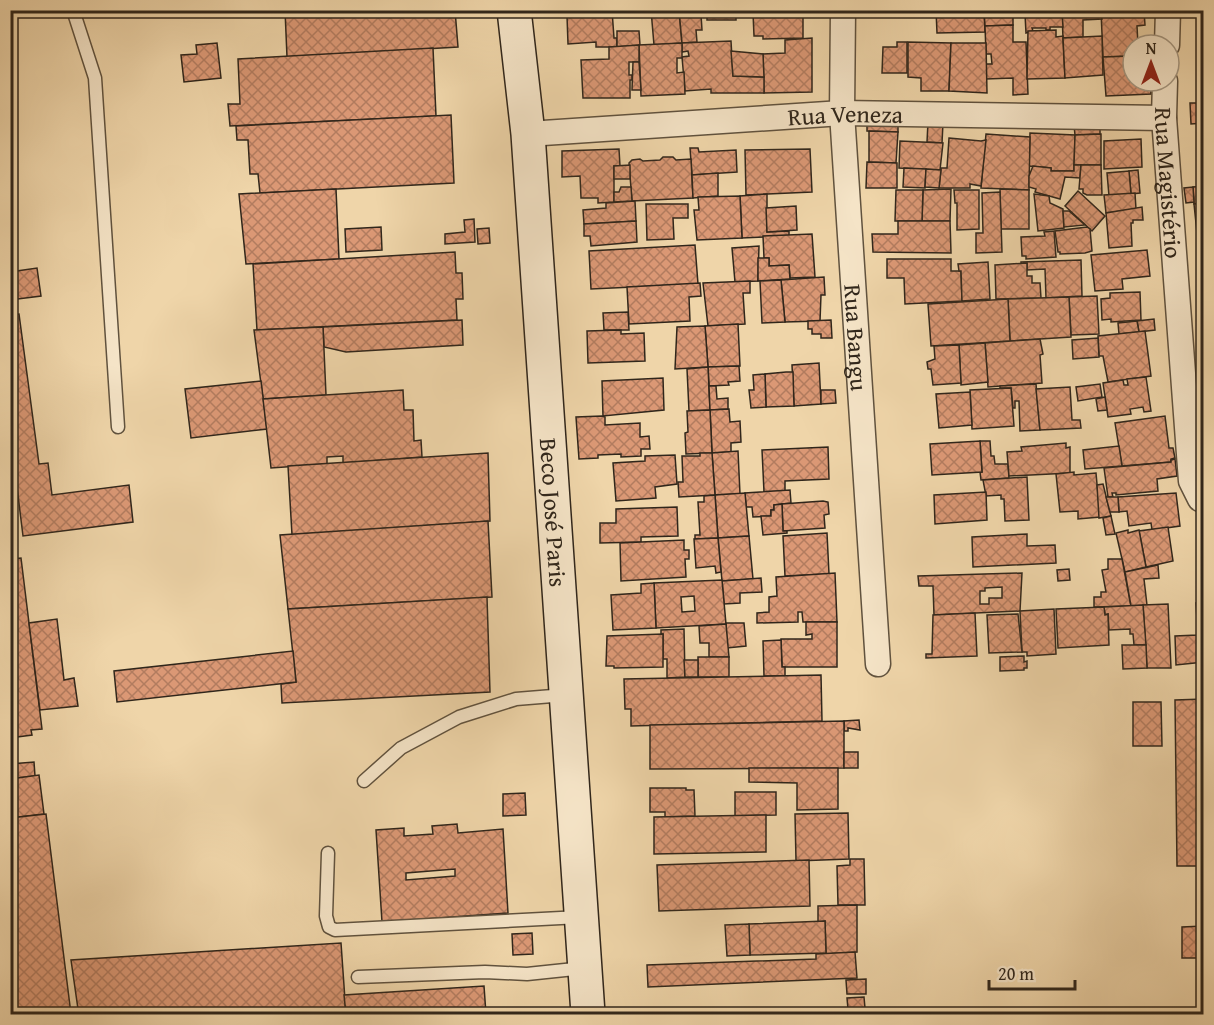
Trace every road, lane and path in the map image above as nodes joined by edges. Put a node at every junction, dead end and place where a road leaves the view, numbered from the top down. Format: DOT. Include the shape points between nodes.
graph roads {
  1 [pos="73,10"];
  2 [pos="514,10"];
  3 [pos="843,10"];
  4 [pos="1168,10"];
  5 [pos="1167,33"];
  6 [pos="1165,93"];
  7 [pos="842,113"];
  8 [pos="1164,118"];
  9 [pos="528,134"];
  10 [pos="118,427"];
  11 [pos="1202,500"];
  12 [pos="878,664"];
  13 [pos="566,695"];
  14 [pos="363,781"];
  15 [pos="328,853"];
  16 [pos="581,917"];
  17 [pos="585,968"];
  18 [pos="358,977"];
  19 [pos="588,1014"];
  1 -- 10 [label="lane" via="95,78"];
  2 -- 9 [label="street, Beco José Paris"];
  3 -- 7 [label="street, Rua Bangu"];
  4 -- 5 [label="street"];
  6 -- 8 [label="street, Rua Magistério"];
  7 -- 8 [label="street, Rua Veneza"];
  7 -- 9 [label="street, Rua Veneza"];
  7 -- 12 [label="street, Rua Bangu"];
  8 -- 11 [label="street, Rua Magistério" via="1191,481"];
  9 -- 13 [label="street, Beco José Paris"];
  13 -- 14 [label="lane" via="516,699 459,717 401,747"];
  13 -- 16 [label="street, Beco José Paris"];
  15 -- 16 [label="lane" via="326,916 329,927 335,930"];
  16 -- 17 [label="street, Beco José Paris"];
  17 -- 18 [label="lane" via="527,974"];
  17 -- 19 [label="street, Beco José Paris"];
}
